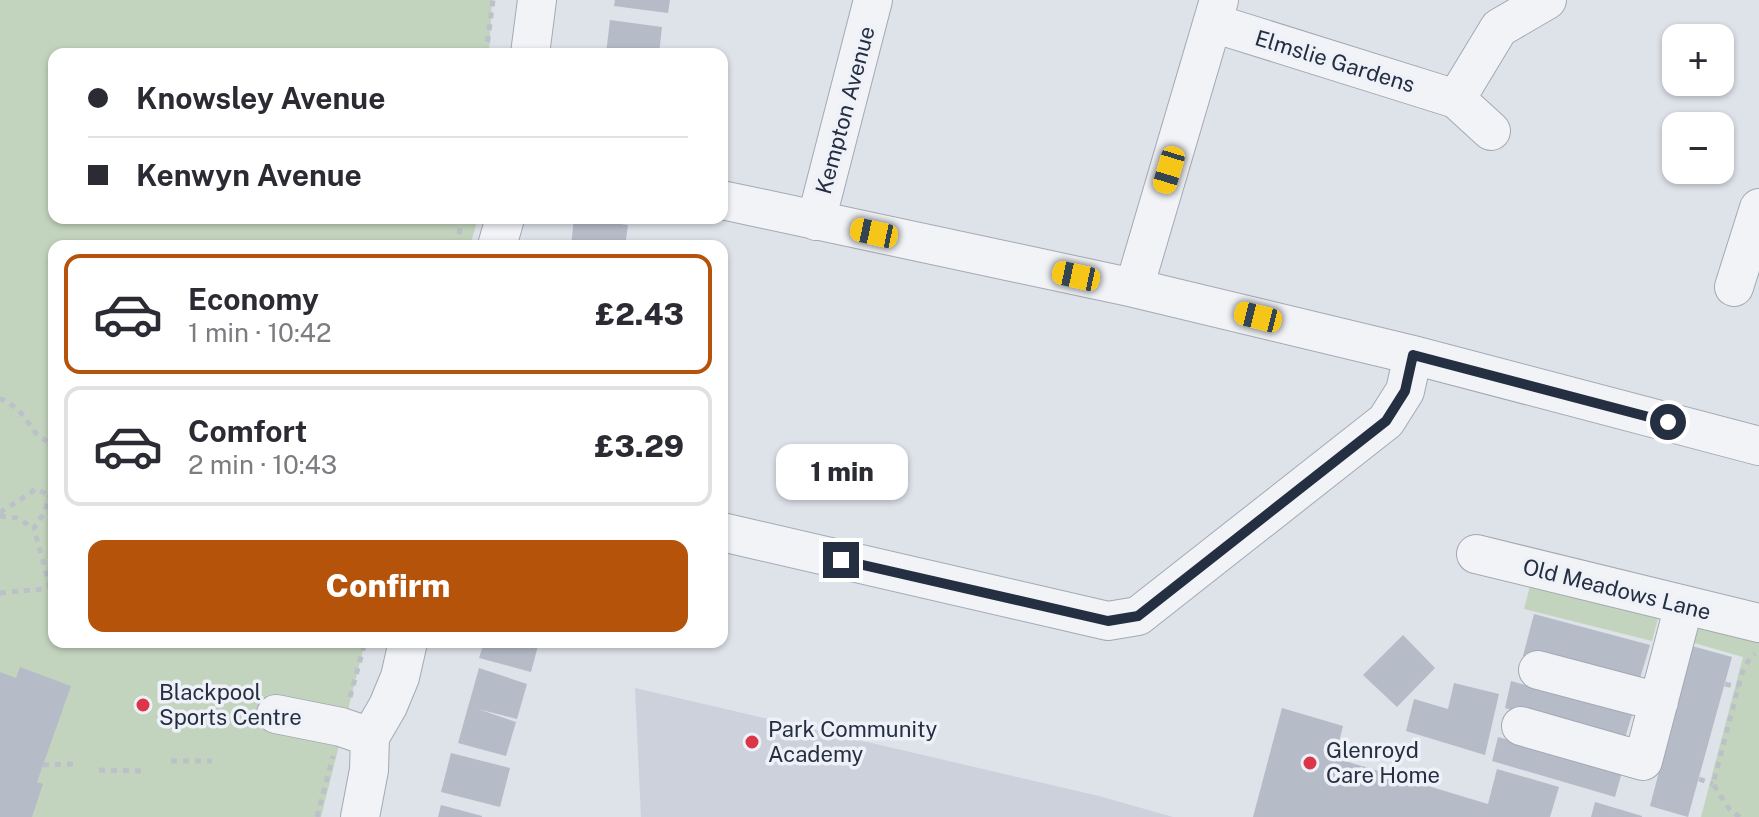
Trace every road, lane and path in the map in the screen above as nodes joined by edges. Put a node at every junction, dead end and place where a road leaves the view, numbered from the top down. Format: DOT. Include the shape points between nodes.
graph roads {
  1 [pos="493,0"];
  2 [pos="537,0"];
  3 [pos="873,0"];
  4 [pos="1547,0"];
  5 [pos="1216,12"];
  6 [pos="487,48"];
  7 [pos="531,48"];
  8 [pos="1456,99"];
  9 [pos="1491,131"];
  10 [pos="728,201"];
  11 [pos="1759,208"];
  12 [pos="816,221"];
  13 [pos="1734,287"];
  14 [pos="1134,288"];
  15 [pos="1413,355"];
  16 [pos="0,401"];
  17 [pos="48,442"];
  18 [pos="1759,446"];
  19 [pos="48,492"];
  20 [pos="48,503"];
  21 [pos="0,514"];
  22 [pos="34,528"];
  23 [pos="728,533"];
  24 [pos="1476,554"];
  25 [pos="48,575"];
  26 [pos="48,588"];
  27 [pos="0,593"];
  28 [pos="1684,605"];
  29 [pos="1759,623"];
  30 [pos="363,648"];
  31 [pos="407,648"];
  32 [pos="1759,651"];
  33 [pos="1538,670"];
  34 [pos="1725,684"];
  35 [pos="1738,687"];
  36 [pos="1659,702"];
  37 [pos="347,705"];
  38 [pos="276,714"];
  39 [pos="1521,726"];
  40 [pos="352,742"];
  41 [pos="171,761"];
  42 [pos="212,761"];
  43 [pos="74,764"];
  44 [pos="43,765"];
  45 [pos="99,770"];
  46 [pos="141,771"];
  47 [pos="1699,779"];
  48 [pos="1713,784"];
  49 [pos="317,817"];
  50 [pos="360,817"];
  51 [pos="1740,817"];
  1 -- 6 [label="path"];
  2 -- 7 [label="street"];
  3 -- 12 [label="street, Kempton Avenue"];
  4 -- 8 [label="street" via="1499,28"];
  5 -- 8 [label="street, Elmslie Gardens"];
  5 -- 14 [label="street"];
  8 -- 9 [label="street, Elmslie Gardens"];
  10 -- 12 [label="street"];
  11 -- 13 [label="street"];
  12 -- 14 [label="street"];
  14 -- 15 [label="street"];
  15 -- 18 [label="street"];
  15 -- 23 [label="street" via="1405,391 1386,421 1138,616 1108,621"];
  16 -- 17 [label="path" via="18,409"];
  19 -- 21 [label="path" via="35,489"];
  20 -- 22 [label="path"];
  21 -- 22 [label="path"];
  22 -- 25 [label="path"];
  24 -- 28 [label="street, Old Meadows Lane"];
  26 -- 27 [label="path"];
  28 -- 29 [label="street, Old Meadows Lane"];
  28 -- 36 [label="street"];
  30 -- 37 [label="path"];
  31 -- 40 [label="street" via="388,706"];
  32 -- 35 [label="path" via="1750,658"];
  33 -- 36 [label="street"];
  34 -- 35 [label="path"];
  35 -- 48 [label="path"];
  36 -- 39 [label="street" via="1643,761"];
  38 -- 40 [label="street" via="341,727"];
  40 -- 49 [label="path"];
  40 -- 50 [label="street" via="369,770"];
  41 -- 42 [label="path"];
  43 -- 44 [label="path"];
  45 -- 46 [label="path"];
  47 -- 48 [label="path"];
  48 -- 51 [label="path"];
}
